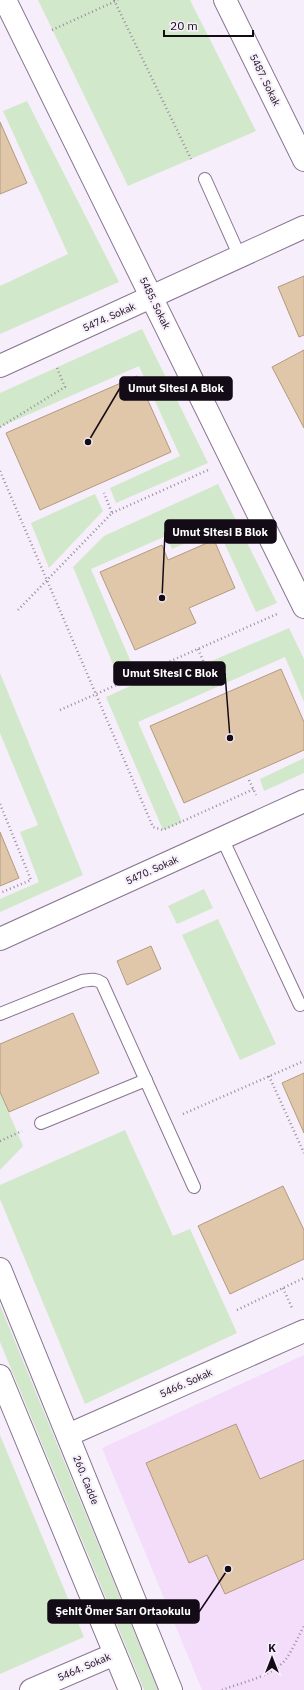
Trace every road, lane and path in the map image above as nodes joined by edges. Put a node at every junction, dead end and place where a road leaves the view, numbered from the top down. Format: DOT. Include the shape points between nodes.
graph roads {
  1 [pos="6,0"];
  2 [pos="116,0"];
  3 [pos="225,0"];
  4 [pos="52,30"];
  5 [pos="190,159"];
  6 [pos="304,160"];
  7 [pos="205,179"];
  8 [pos="304,227"];
  9 [pos="240,257"];
  10 [pos="152,298"];
  11 [pos="0,366"];
  12 [pos="57,367"];
  13 [pos="0,427"];
  14 [pos="210,469"];
  15 [pos="0,471"];
  16 [pos="104,492"];
  17 [pos="112,513"];
  18 [pos="47,581"];
  19 [pos="304,607"];
  20 [pos="18,610"];
  21 [pos="281,612"];
  22 [pos="198,649"];
  23 [pos="214,686"];
  24 [pos="96,694"];
  25 [pos="60,710"];
  26 [pos="249,780"];
  27 [pos="254,789"];
  28 [pos="256,795"];
  29 [pos="304,801"];
  30 [pos="0,804"];
  31 [pos="222,838"];
  32 [pos="0,893"];
  33 [pos="0,939"];
  34 [pos="300,1005"];
  35 [pos="0,1014"];
  36 [pos="304,1061"];
  37 [pos="269,1076"];
  38 [pos="146,1080"];
  39 [pos="165,1122"];
  40 [pos="41,1123"];
  41 [pos="304,1153"];
  42 [pos="194,1187"];
  43 [pos="0,1270"];
  44 [pos="304,1278"];
  45 [pos="283,1288"];
  46 [pos="292,1308"];
  47 [pos="238,1310"];
  48 [pos="304,1331"];
  49 [pos="0,1376"];
  50 [pos="68,1435"];
  51 [pos="304,1626"];
  52 [pos="115,1654"];
  53 [pos="31,1690"];
  54 [pos="130,1690"];
  55 [pos="172,1690"];
  56 [pos="222,1690"];
  1 -- 10 [label="street, 5485. Sokak"];
  2 -- 4 [label="path"];
  2 -- 5 [label="path"];
  3 -- 6 [label="street, 5487. Sokak"];
  7 -- 9 [label="lane"];
  8 -- 9 [label="street, 5474. Sokak"];
  9 -- 10 [label="street, 5474. Sokak"];
  10 -- 11 [label="street, 5474. Sokak"];
  10 -- 19 [label="street, 5485. Sokak"];
  12 -- 13 [label="path" via="65,387"];
  14 -- 17 [label="path"];
  15 -- 18 [label="path"];
  16 -- 17 [label="path"];
  17 -- 18 [label="path"];
  18 -- 20 [label="path"];
  18 -- 24 [label="path"];
  21 -- 22 [label="path"];
  22 -- 23 [label="path"];
  22 -- 24 [label="path"];
  24 -- 25 [label="path"];
  24 -- 27 [label="path" via="153,827 163,830"];
  26 -- 27 [label="path"];
  27 -- 28 [label="path"];
  29 -- 31 [label="street, 5470. Sokak"];
  30 -- 32 [label="path" via="31,880"];
  31 -- 33 [label="street, 5470. Sokak"];
  31 -- 34 [label="lane"];
  35 -- 38 [label="lane" via="82,981 98,980 106,988"];
  36 -- 37 [label="path"];
  37 -- 39 [label="path"];
  37 -- 41 [label="path"];
  38 -- 39 [label="lane"];
  38 -- 40 [label="lane"];
  39 -- 42 [label="lane"];
  43 -- 50 [label="street, 260. Cadde"];
  44 -- 45 [label="path"];
  45 -- 46 [label="path"];
  45 -- 47 [label="path"];
  48 -- 50 [label="street, 5466. Sokak"];
  49 -- 52 [label="street"];
  50 -- 55 [label="street, 260. Cadde"];
  51 -- 56 [label="path" via="286,1659 278,1667"];
  52 -- 53 [label="street, 5464. Sokak"];
  52 -- 54 [label="street"];
}
